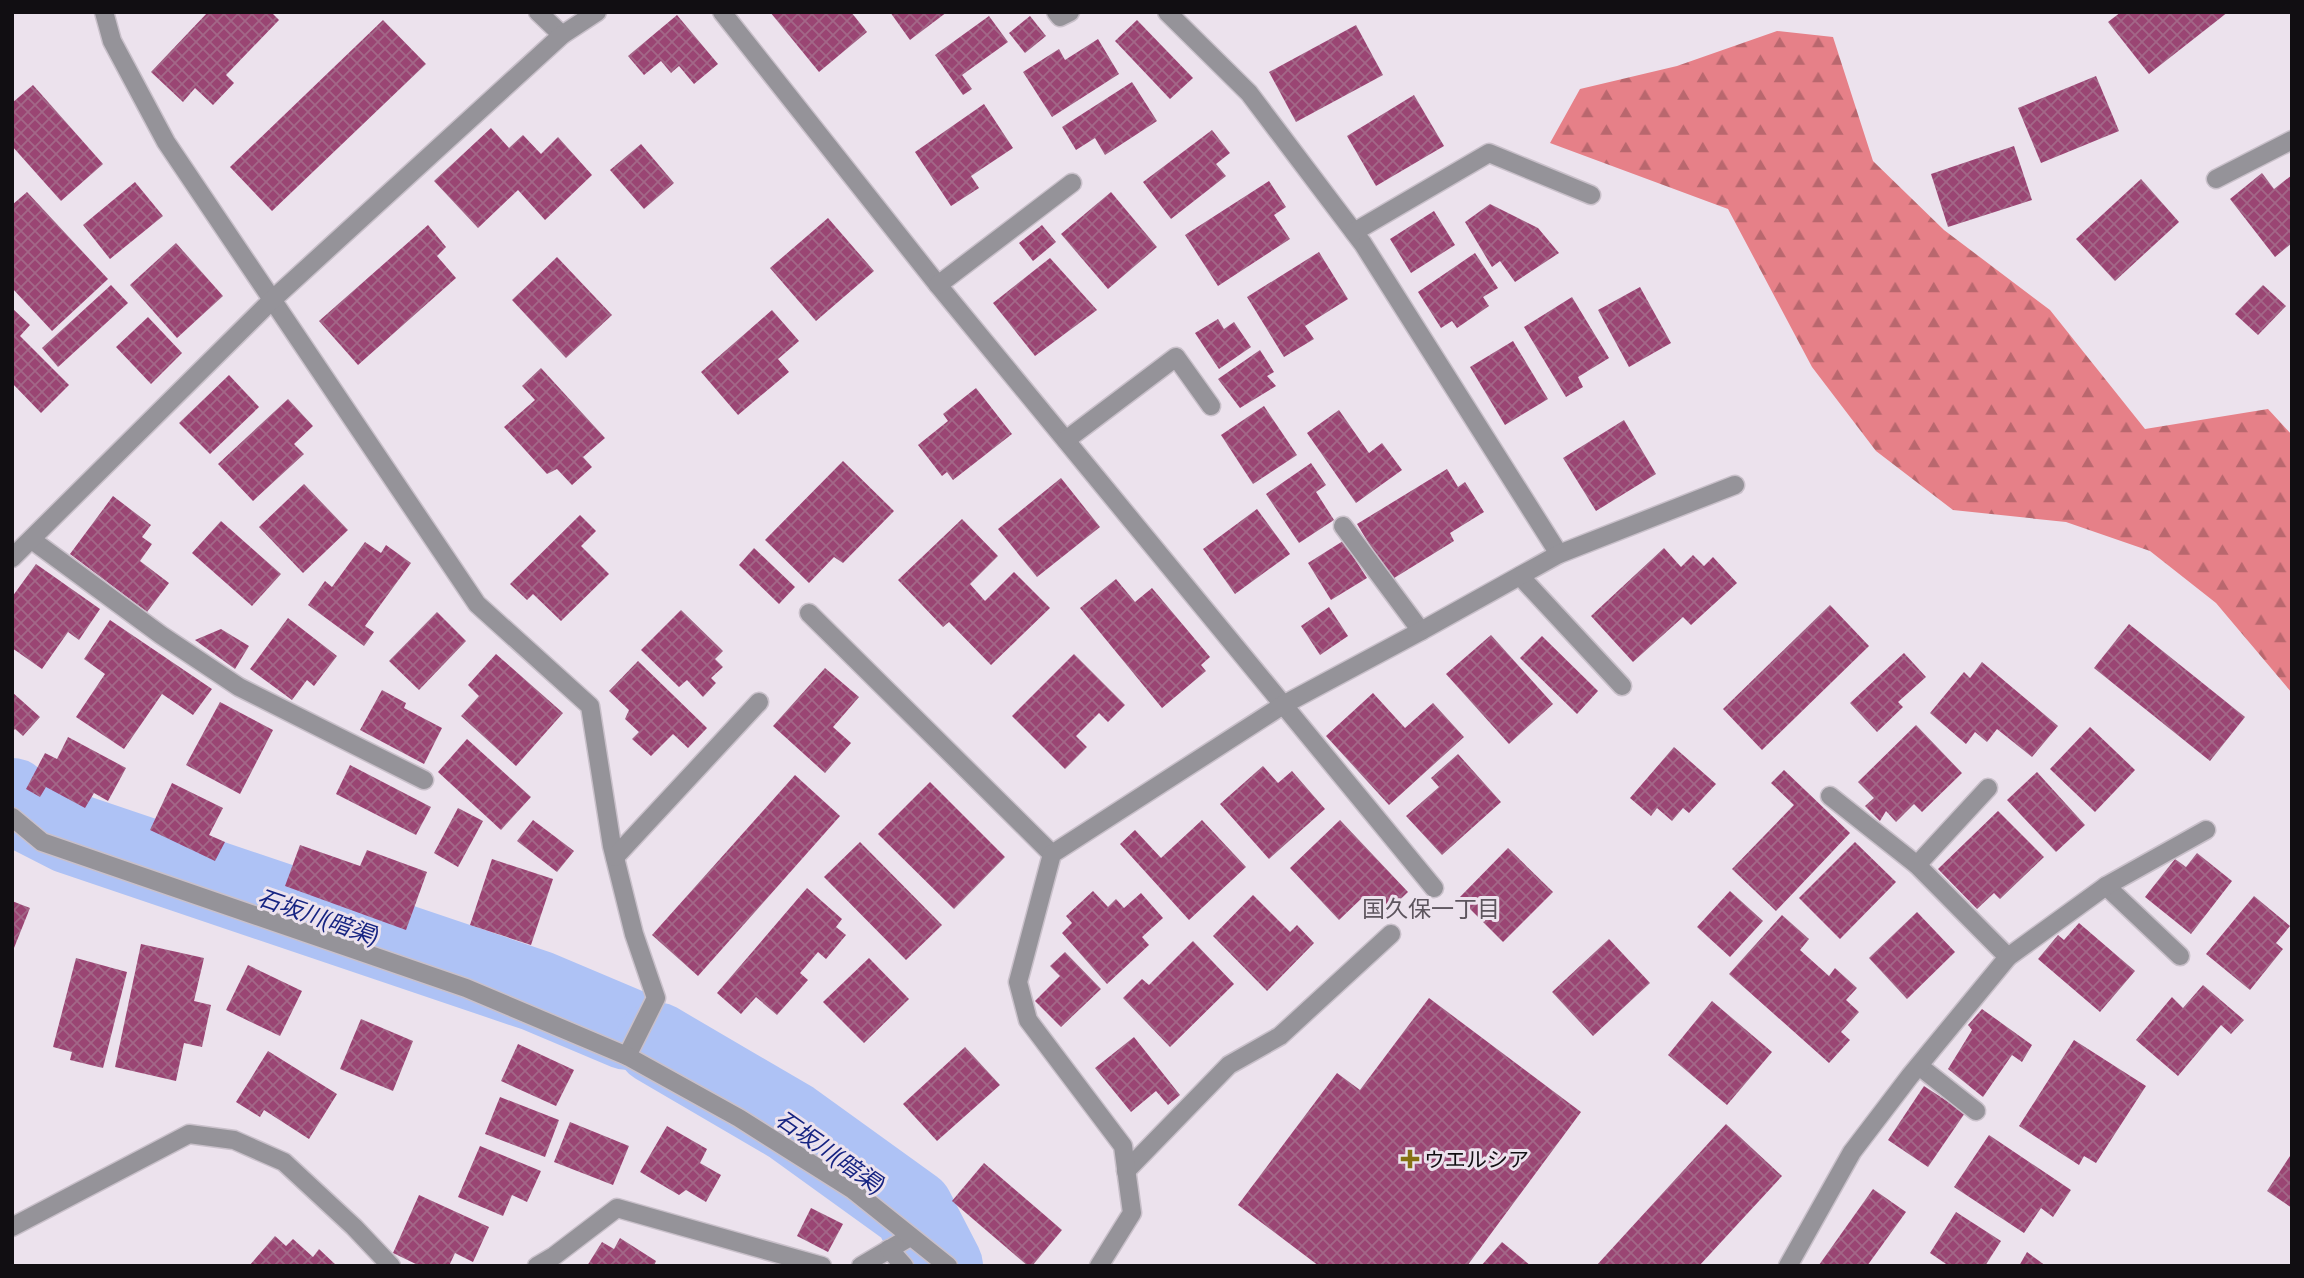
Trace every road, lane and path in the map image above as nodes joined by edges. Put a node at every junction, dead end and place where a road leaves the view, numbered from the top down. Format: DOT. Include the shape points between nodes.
graph roads {
  1 [pos="104,12"];
  2 [pos="538,12"];
  3 [pos="597,12"];
  4 [pos="722,12"];
  5 [pos="1056,12"];
  6 [pos="1070,12"];
  7 [pos="1167,12"];
  8 [pos="562,35"];
  9 [pos="2292,140"];
  10 [pos="2216,179"];
  11 [pos="1072,183"];
  12 [pos="1591,195"];
  13 [pos="1354,232"];
  14 [pos="938,285"];
  15 [pos="272,300"];
  16 [pos="1211,406"];
  17 [pos="1066,439"];
  18 [pos="1735,485"];
  19 [pos="1343,526"];
  20 [pos="32,540"];
  21 [pos="1559,554"];
  22 [pos="12,558"];
  23 [pos="1520,576"];
  24 [pos="809,613"];
  25 [pos="1422,631"];
  26 [pos="1622,686"];
  27 [pos="759,702"];
  28 [pos="1283,705"];
  29 [pos="424,780"];
  30 [pos="1988,788"];
  31 [pos="1830,796"];
  32 [pos="12,817"];
  33 [pos="2206,830"];
  34 [pos="1052,854"];
  35 [pos="615,857"];
  36 [pos="1917,865"];
  37 [pos="2106,886"];
  38 [pos="1434,888"];
  39 [pos="1391,934"];
  40 [pos="2179,956"];
  41 [pos="2008,957"];
  42 [pos="627,1056"];
  43 [pos="1919,1066"];
  44 [pos="1976,1111"];
  45 [pos="1126,1171"];
  46 [pos="12,1227"];
  47 [pos="914,1240"];
  48 [pos="889,1249"];
  49 [pos="391,1266"];
  50 [pos="537,1266"];
  51 [pos="822,1266"];
  52 [pos="861,1266"];
  53 [pos="904,1266"];
  54 [pos="948,1266"];
  55 [pos="1099,1266"];
  56 [pos="1788,1266"];
  1 -- 15 [label="street" via="112,40 166,142"];
  2 -- 8 [label="street"];
  3 -- 8 [label="street"];
  4 -- 14 [label="street"];
  5 -- 6 [label="street" via="1060,18"];
  7 -- 13 [label="street" via="1249,93"];
  8 -- 15 [label="street"];
  9 -- 10 [label="street"];
  11 -- 14 [label="street"];
  12 -- 13 [label="street" via="1489,153"];
  13 -- 21 [label="street"];
  14 -- 17 [label="street"];
  15 -- 20 [label="street"];
  15 -- 35 [label="street" via="477,604 590,706"];
  16 -- 17 [label="street" via="1176,356"];
  17 -- 28 [label="street"];
  18 -- 21 [label="street"];
  19 -- 25 [label="street"];
  20 -- 22 [label="street"];
  20 -- 29 [label="street" via="239,687"];
  21 -- 23 [label="street"];
  23 -- 25 [label="street"];
  23 -- 26 [label="street"];
  24 -- 34 [label="street"];
  25 -- 28 [label="street"];
  27 -- 35 [label="street"];
  28 -- 34 [label="street"];
  28 -- 38 [label="street"];
  30 -- 36 [label="street"];
  31 -- 36 [label="street"];
  32 -- 42 [label="street" via="42,842 466,988"];
  33 -- 37 [label="street"];
  34 -- 45 [label="street" via="1018,982 1028,1020 1123,1146"];
  35 -- 42 [label="street" via="656,998"];
  36 -- 41 [label="street"];
  37 -- 40 [label="street"];
  37 -- 41 [label="street"];
  39 -- 45 [label="street" via="1280,1037 1228,1065"];
  41 -- 43 [label="street"];
  42 -- 47 [label="street" via="739,1118 853,1190"];
  43 -- 44 [label="street"];
  43 -- 56 [label="street" via="1852,1152"];
  45 -- 55 [label="street" via="1132,1213"];
  46 -- 49 [label="street" via="189,1134 234,1140 284,1162"];
  47 -- 48 [label="street"];
  47 -- 54 [label="street"];
  48 -- 52 [label="street"];
  48 -- 53 [label="street"];
  50 -- 51 [label="street" via="617,1208"];
}
